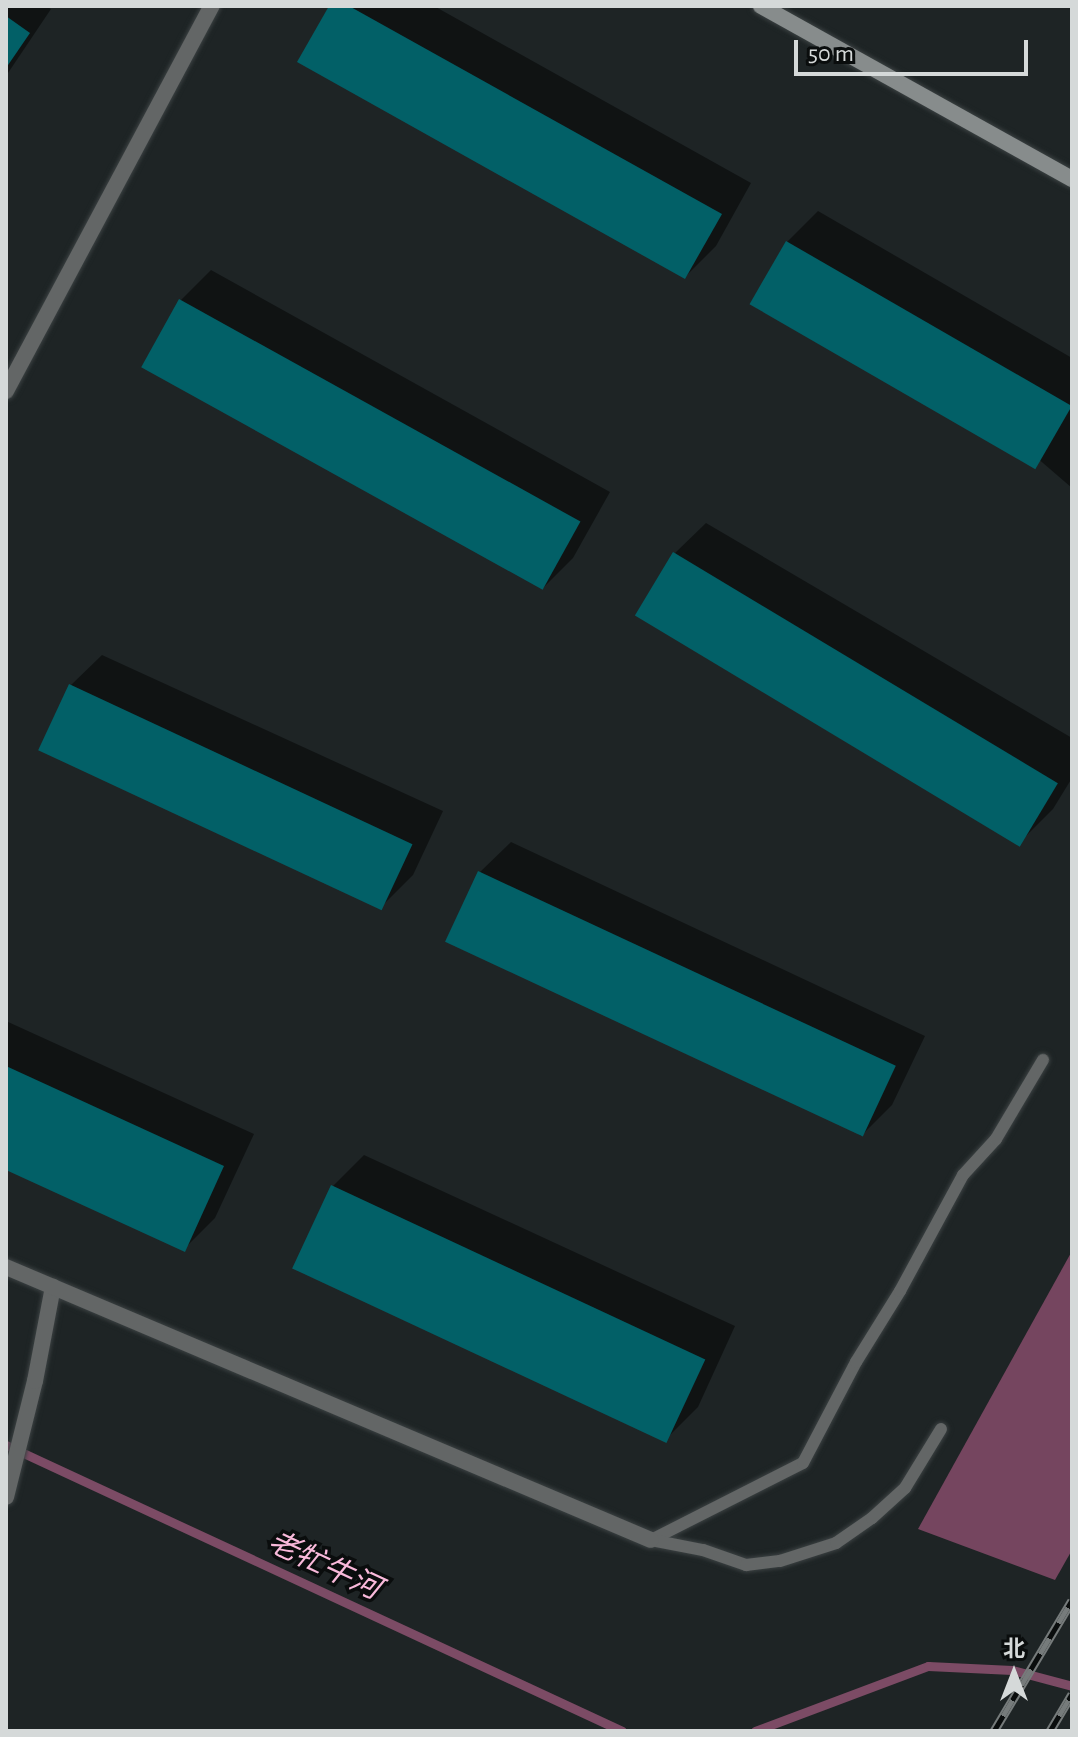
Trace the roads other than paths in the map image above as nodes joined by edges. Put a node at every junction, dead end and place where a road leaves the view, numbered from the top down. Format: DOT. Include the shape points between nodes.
graph roads {
  1 [pos="212,6"];
  2 [pos="761,6"];
  3 [pos="1072,179"];
  4 [pos="6,391"];
  5 [pos="1043,1060"];
  6 [pos="6,1267"];
  7 [pos="53,1287"];
  8 [pos="941,1429"];
  9 [pos="6,1497"];
  10 [pos="651,1540"];
  1 -- 4 [label="street"];
  2 -- 3 [label="main road"];
  5 -- 10 [label="lane" via="996,1139 963,1175 803,1463"];
  6 -- 7 [label="street"];
  7 -- 9 [label="street"];
  7 -- 10 [label="street"];
  8 -- 10 [label="lane" via="905,1488 836,1543 780,1561 746,1565"];
}
